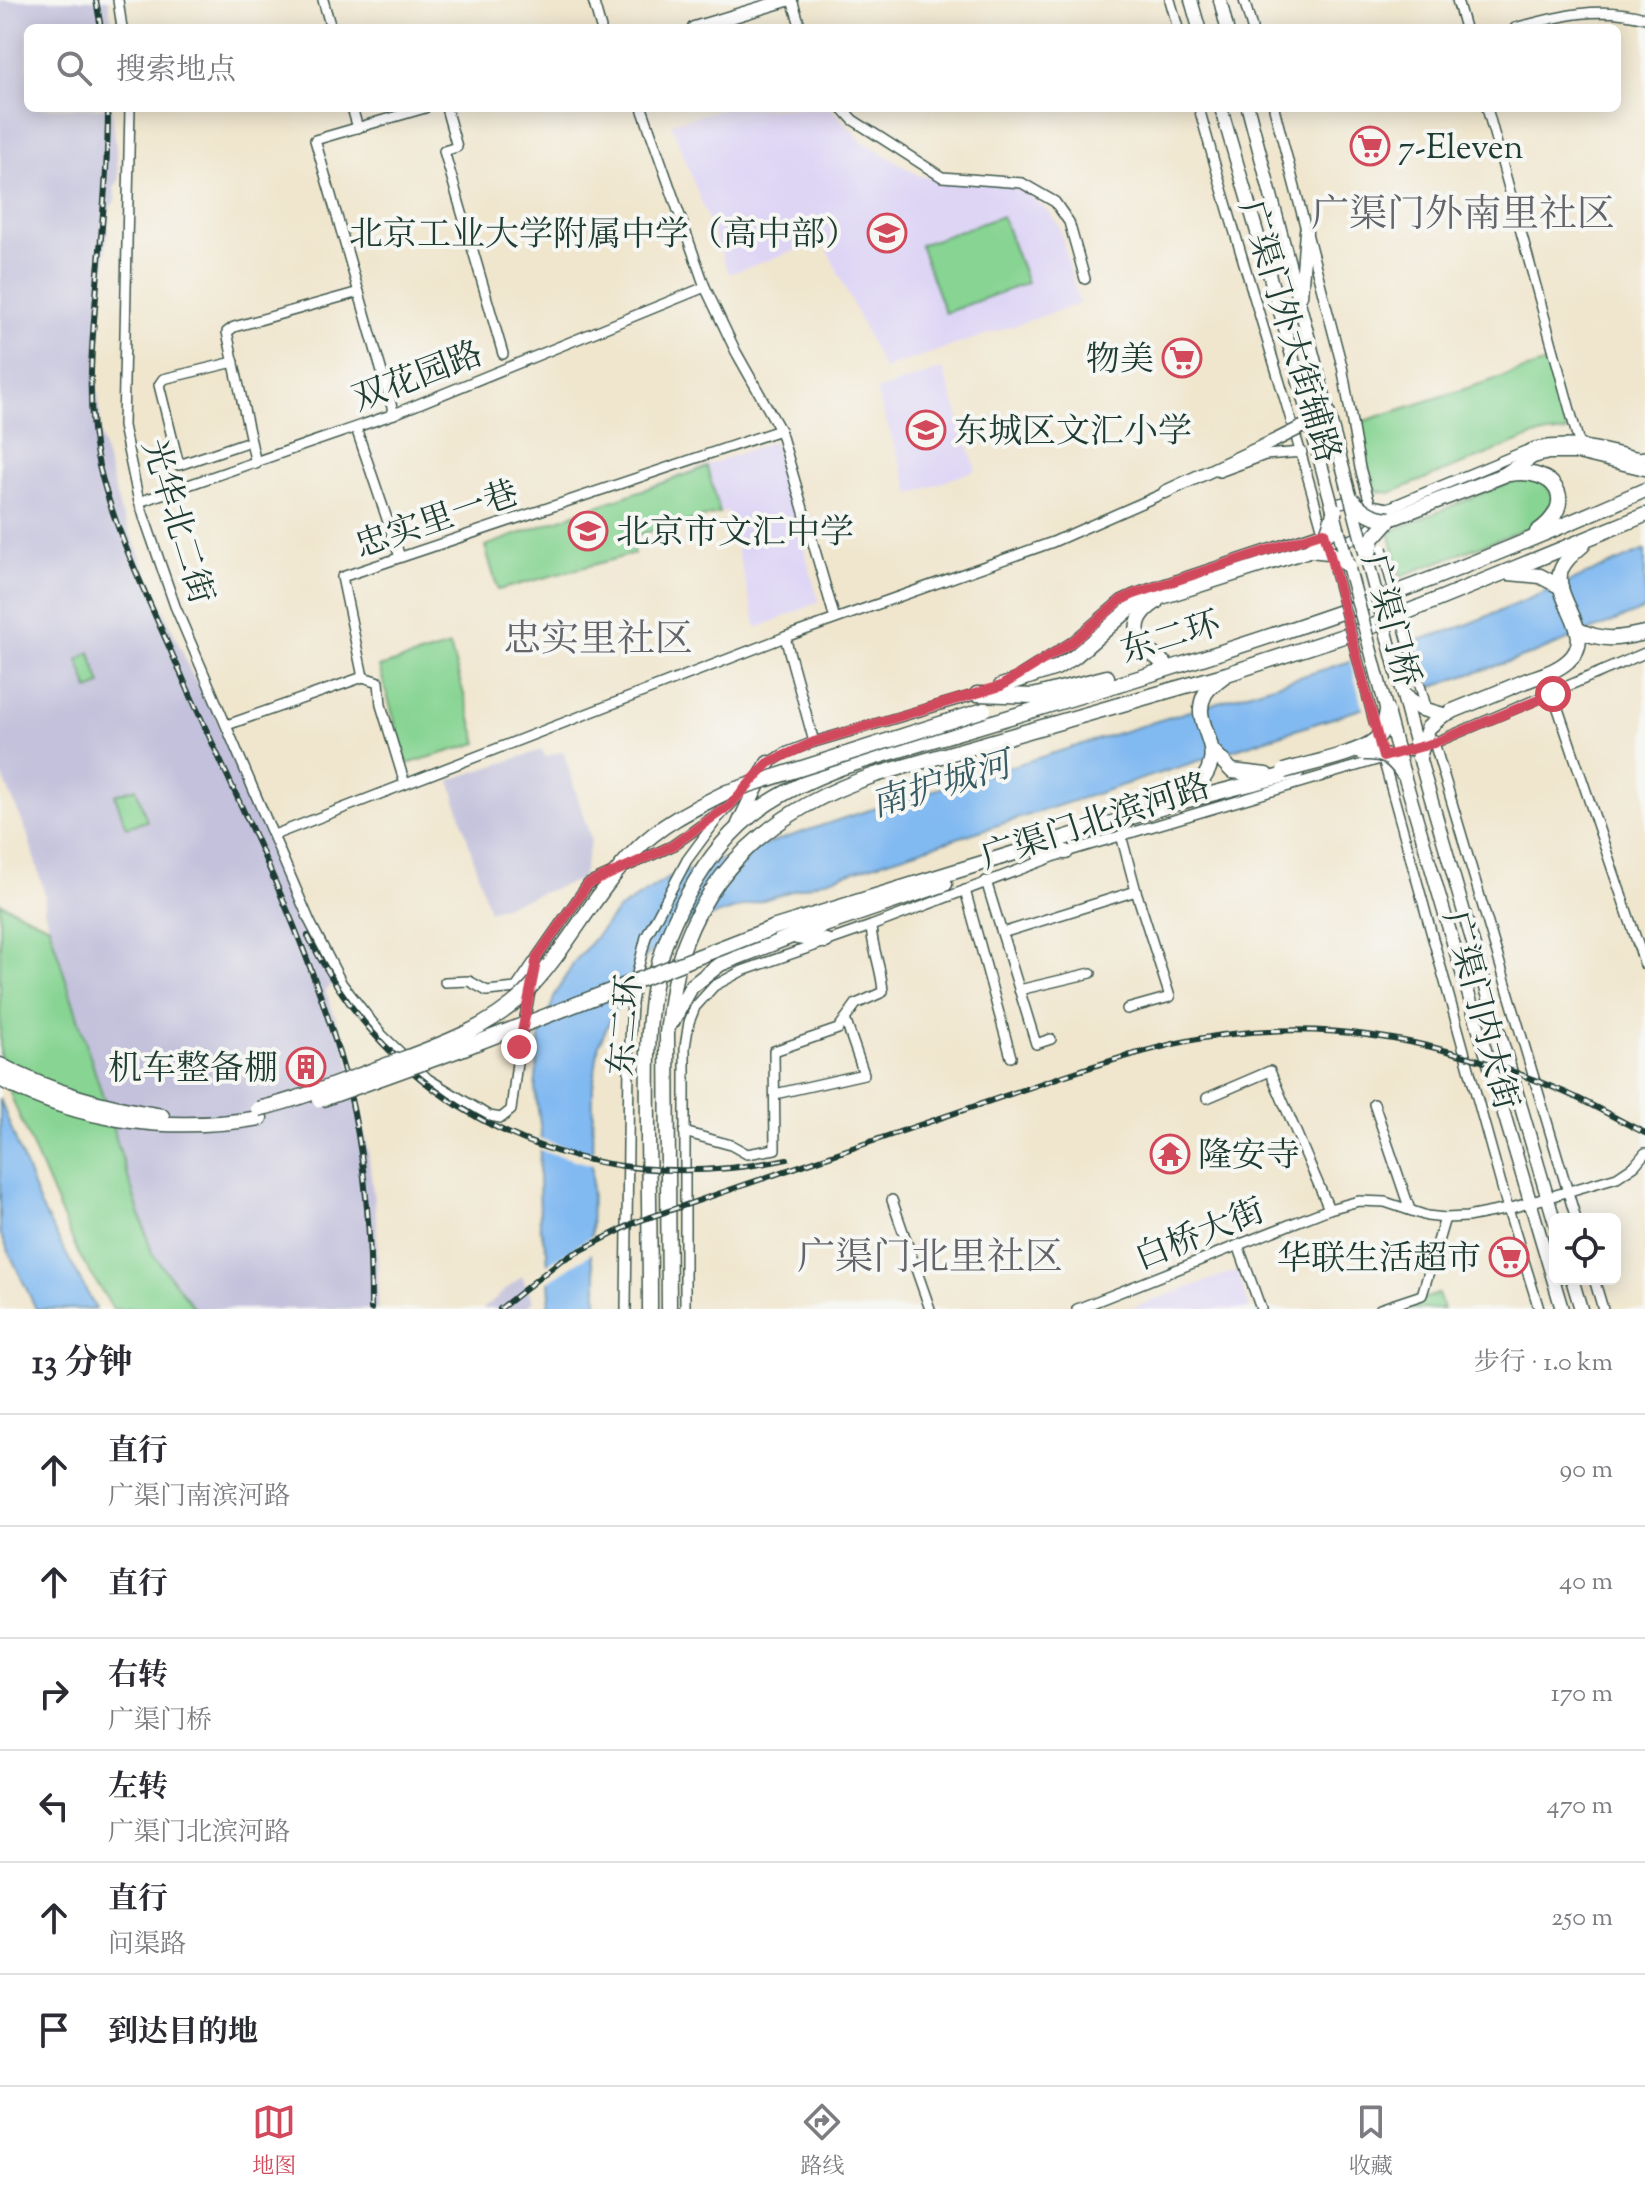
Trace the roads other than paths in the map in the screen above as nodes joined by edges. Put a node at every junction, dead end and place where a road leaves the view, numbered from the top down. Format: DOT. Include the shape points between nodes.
graph roads {
  1 [pos="118,0"];
  2 [pos="323,0"];
  3 [pos="593,0"];
  4 [pos="790,0"];
  5 [pos="1170,0"];
  6 [pos="1191,0"];
  7 [pos="1220,0"];
  8 [pos="1244,0"];
  9 [pos="1457,0"];
  10 [pos="1645,18"];
  11 [pos="121,24"];
  12 [pos="330,24"];
  13 [pos="600,24"];
  14 [pos="708,24"];
  15 [pos="799,24"];
  16 [pos="1177,24"];
  17 [pos="1198,24"];
  18 [pos="1226,24"];
  19 [pos="1251,24"];
  20 [pos="1464,24"];
  21 [pos="1532,24"];
  22 [pos="130,112"];
  23 [pos="353,112"];
  24 [pos="412,112"];
  25 [pos="447,112"];
  26 [pos="643,112"];
  27 [pos="846,112"];
  28 [pos="1200,112"];
  29 [pos="1222,112"];
  30 [pos="1249,112"];
  31 [pos="1275,112"];
  32 [pos="1488,112"];
  33 [pos="358,128"];
  34 [pos="1306,231"];
  35 [pos="1085,279"];
  36 [pos="706,285"];
  37 [pos="359,292"];
  38 [pos="1302,312"];
  39 [pos="503,354"];
  40 [pos="234,362"];
  41 [pos="394,414"];
  42 [pos="1310,423"];
  43 [pos="356,428"];
  44 [pos="780,430"];
  45 [pos="244,443"];
  46 [pos="1579,443"];
  47 [pos="1302,452"];
  48 [pos="1645,456"];
  49 [pos="256,464"];
  50 [pos="1645,468"];
  51 [pos="1504,475"];
  52 [pos="1645,490"];
  53 [pos="1165,492"];
  54 [pos="1352,499"];
  55 [pos="139,502"];
  56 [pos="1371,505"];
  57 [pos="1335,510"];
  58 [pos="1645,515"];
  59 [pos="1382,520"];
  60 [pos="1324,535"];
  61 [pos="1595,535"];
  62 [pos="1517,546"];
  63 [pos="1382,548"];
  64 [pos="1309,550"];
  65 [pos="400,557"];
  66 [pos="1368,557"];
  67 [pos="1349,566"];
  68 [pos="1334,569"];
  69 [pos="1504,573"];
  70 [pos="1561,587"];
  71 [pos="1167,594"];
  72 [pos="835,619"];
  73 [pos="1578,630"];
  74 [pos="1645,633"];
  75 [pos="785,637"];
  76 [pos="1251,643"];
  77 [pos="1645,653"];
  78 [pos="1164,663"];
  79 [pos="1227,674"];
  80 [pos="363,677"];
  81 [pos="1001,686"];
  82 [pos="1403,693"];
  83 [pos="977,694"];
  84 [pos="1553,694"];
  85 [pos="1033,696"];
  86 [pos="1426,707"];
  87 [pos="1387,711"];
  88 [pos="1443,715"];
  89 [pos="227,725"];
  90 [pos="1375,725"];
  91 [pos="814,742"];
  92 [pos="1434,743"];
  93 [pos="1212,750"];
  94 [pos="1383,757"];
  95 [pos="1419,757"];
  96 [pos="768,763"];
  97 [pos="1404,775"];
  98 [pos="405,784"];
  99 [pos="1180,802"];
  100 [pos="730,805"];
  101 [pos="736,831"];
  102 [pos="274,835"];
  103 [pos="1121,835"];
  104 [pos="1026,851"];
  105 [pos="1066,852"];
  106 [pos="977,866"];
  107 [pos="986,881"];
  108 [pos="965,890"];
  109 [pos="1136,891"];
  110 [pos="871,926"];
  111 [pos="1468,926"];
  112 [pos="1450,932"];
  113 [pos="1002,933"];
  114 [pos="792,936"];
  115 [pos="826,941"];
  116 [pos="537,957"];
  117 [pos="1645,965"];
  118 [pos="1091,973"];
  119 [pos="445,982"];
  120 [pos="1019,990"];
  121 [pos="1127,1009"];
  122 [pos="845,1019"];
  123 [pos="667,1033"];
  124 [pos="1051,1039"];
  125 [pos="1011,1057"];
  126 [pos="0,1065"];
  127 [pos="0,1079"];
  128 [pos="775,1094"];
  129 [pos="1207,1098"];
  130 [pos="1374,1104"];
  131 [pos="684,1132"];
  132 [pos="1645,1153"];
  133 [pos="1567,1191"];
  134 [pos="1547,1197"];
  135 [pos="892,1200"];
  136 [pos="1529,1202"];
  137 [pos="1329,1209"];
  138 [pos="1508,1209"];
  139 [pos="1410,1210"];
  140 [pos="1552,1213"];
  141 [pos="1574,1213"];
  142 [pos="1445,1218"];
  143 [pos="1238,1245"];
  144 [pos="650,1263"];
  145 [pos="1574,1285"];
  146 [pos="1596,1285"];
  147 [pos="626,1309"];
  148 [pos="643,1309"];
  149 [pos="650,1309"];
  150 [pos="669,1309"];
  151 [pos="685,1309"];
  152 [pos="930,1309"];
  153 [pos="1077,1309"];
  154 [pos="1261,1309"];
  155 [pos="1380,1309"];
  156 [pos="1539,1309"];
  157 [pos="1562,1309"];
  158 [pos="1581,1309"];
  159 [pos="1603,1309"];
  1 -- 11 [label="street"];
  2 -- 12 [label="street"];
  3 -- 13 [label="street"];
  4 -- 14 [label="main road"];
  4 -- 15 [label="street"];
  5 -- 16 [label="street"];
  6 -- 17 [label="main road"];
  7 -- 18 [label="main road"];
  8 -- 19 [label="street"];
  9 -- 20 [label="street"];
  10 -- 21 [label="street" via="1625,12 1582,12"];
  22 -- 55 [label="street, 光华北二街" via="123,426"];
  23 -- 33 [label="street"];
  24 -- 33 [label="street"];
  25 -- 39 [label="street" via="457,147 444,151"];
  26 -- 36 [label="street"];
  27 -- 35 [label="street" via="942,177 1022,183 1055,202 1069,222"];
  28 -- 47 [label="street, 广渠门外大街辅路"];
  29 -- 42 [label="main road, 广渠门桥, bridge"];
  30 -- 38 [label="main road, 广渠门桥"];
  31 -- 34 [label="street, 广渠门外大街辅路"];
  32 -- 46 [label="street"];
  33 -- 37 [label="street" via="315,140"];
  34 -- 38 [label="main road"];
  34 -- 56 [label="street, 广渠门外大街辅路"];
  36 -- 41 [label="street, 双花园路"];
  36 -- 44 [label="street"];
  37 -- 40 [label="street" via="234,327 227,332"];
  37 -- 41 [label="street"];
  38 -- 54 [label="main road, 广渠门桥, bridge"];
  40 -- 45 [label="street" via="163,379 159,385 179,465"];
  40 -- 49 [label="street"];
  41 -- 43 [label="street, 双花园路"];
  42 -- 53 [label="main road, bridge"];
  42 -- 57 [label="main road, 广渠门桥, bridge"];
  43 -- 49 [label="street, 双花园路"];
  43 -- 65 [label="street"];
  44 -- 65 [label="street, 忠实里一巷"];
  44 -- 72 [label="street"];
  46 -- 48 [label="street"];
  46 -- 56 [label="street" via="1535,447 1388,508"];
  47 -- 53 [label="street" via="1265,455"];
  47 -- 60 [label="street, 广渠门外大街辅路"];
  49 -- 55 [label="street, 双花园路"];
  50 -- 51 [label="highway" via="1563,451 1533,456"];
  51 -- 59 [label="highway"];
  51 -- 62 [label="highway" via="1541,476 1559,496 1554,517"];
  52 -- 62 [label="highway, 东二环"];
  53 -- 72 [label="street" via="1053,542"];
  54 -- 59 [label="highway, bridge"];
  54 -- 66 [label="main road, 广渠门桥, bridge"];
  55 -- 89 [label="street, 光华北二街" via="175,606"];
  56 -- 59 [label="street, 广渠门外大街辅路"];
  56 -- 60 [label="street" via="1336,504 1329,510"];
  57 -- 64 [label="highway, bridge" via="1327,534"];
  57 -- 67 [label="main road, 广渠门桥, bridge"];
  58 -- 61 [label="highway, 东二环"];
  59 -- 60 [label="street" via="1359,537 1337,542"];
  59 -- 63 [label="street, 广渠门外大街辅路"];
  59 -- 66 [label="highway, bridge"];
  60 -- 68 [label="street, 广渠门外大街辅路"];
  60 -- 81 [label="street" via="1121,600 1072,642"];
  61 -- 69 [label="highway, 东二环"];
  61 -- 70 [label="highway" via="1564,565"];
  62 -- 76 [label="highway, 东二环"];
  63 -- 86 [label="street, 广渠门桥, bridge"];
  64 -- 67 [label="highway, bridge" via="1329,552"];
  64 -- 71 [label="highway"];
  65 -- 80 [label="street, 忠实里一巷" via="342,577"];
  66 -- 82 [label="main road, 广渠门桥, bridge"];
  67 -- 87 [label="main road, 广渠门桥, bridge"];
  68 -- 90 [label="street, 广渠门桥, bridge"];
  69 -- 70 [label="highway" via="1540,576"];
  69 -- 79 [label="highway, 东二环" via="1384,622"];
  70 -- 73 [label="highway"];
  71 -- 78 [label="highway" via="1143,614 1137,631 1140,642"];
  71 -- 81 [label="highway" via="1133,606 1056,668"];
  72 -- 75 [label="street"];
  73 -- 74 [label="highway" via="1598,639"];
  73 -- 88 [label="highway" via="1574,655 1560,667"];
  75 -- 91 [label="street"];
  75 -- 98 [label="street"];
  76 -- 78 [label="highway"];
  76 -- 101 [label="highway, 东二环" via="843,767 787,791"];
  77 -- 84 [label="street, 广渠门北滨河路"];
  78 -- 85 [label="highway"];
  79 -- 93 [label="highway" via="1205,694 1200,710"];
  79 -- 123 [label="highway, 东二环" via="875,775 778,821 725,872 705,903 685,943"];
  80 -- 89 [label="street"];
  80 -- 98 [label="street" via="379,682"];
  81 -- 83 [label="street"];
  82 -- 88 [label="highway, bridge" via="1419,708"];
  82 -- 95 [label="main road, 广渠门桥, bridge"];
  83 -- 85 [label="highway"];
  83 -- 91 [label="street"];
  84 -- 92 [label="street, 广渠门北滨河路"];
  84 -- 117 [label="street"];
  85 -- 126 [label="highway, bridge" via="727,792 697,807 636,850 524,995 500,1013 452,1040 312,1093 220,1115 163,1116 71,1097"];
  86 -- 92 [label="street, 广渠门内大街"];
  87 -- 93 [label="highway, bridge" via="1375,740 1284,771 1260,776 1232,771"];
  87 -- 97 [label="main road, 广渠门桥, bridge"];
  88 -- 95 [label="highway, bridge" via="1428,728"];
  89 -- 102 [label="street, 光华北二街"];
  90 -- 94 [label="street, 广渠门内大街"];
  91 -- 96 [label="street"];
  92 -- 94 [label="street, 广渠门北滨河路"];
  92 -- 133 [label="street, 广渠门内大街"];
  93 -- 99 [label="highway" via="1202,780"];
  94 -- 103 [label="street, 广渠门北滨河路"];
  94 -- 138 [label="street, 广渠门内大街"];
  95 -- 111 [label="main road, 广渠门桥, bridge"];
  96 -- 100 [label="street"];
  96 -- 101 [label="highway"];
  97 -- 99 [label="highway, bridge" via="1384,755 1363,753"];
  97 -- 112 [label="main road, 广渠门桥, bridge"];
  98 -- 102 [label="street"];
  99 -- 104 [label="highway"];
  100 -- 116 [label="street" via="672,846 588,884"];
  100 -- 147 [label="street" via="687,860 646,937 632,1003"];
  101 -- 144 [label="highway, 东二环" via="686,898 664,946 652,996"];
  102 -- 116 [label="street, 光华北二街" via="336,972 382,1035 428,1079 489,1116 501,1118 511,1110"];
  103 -- 105 [label="street, 广渠门北滨河路"];
  103 -- 109 [label="street"];
  104 -- 105 [label="highway"];
  104 -- 106 [label="highway"];
  105 -- 107 [label="street, 广渠门北滨河路"];
  106 -- 114 [label="highway" via="909,898"];
  106 -- 127 [label="highway, bridge" via="772,928 456,1051 260,1118 196,1125 131,1122 55,1105"];
  107 -- 108 [label="street, 广渠门北滨河路"];
  107 -- 113 [label="street"];
  108 -- 110 [label="street, 广渠门北滨河路"];
  108 -- 125 [label="street"];
  109 -- 113 [label="street"];
  109 -- 121 [label="street" via="1170,997"];
  110 -- 115 [label="street, 广渠门北滨河路"];
  110 -- 122 [label="street" via="883,992 856,1004"];
  111 -- 134 [label="main road, 广渠门内大街"];
  112 -- 136 [label="main road, 广渠门内大街"];
  113 -- 120 [label="street"];
  114 -- 115 [label="highway"];
  114 -- 123 [label="highway" via="703,975"];
  115 -- 131 [label="street, 广渠门北滨河路" via="726,978 695,1007 685,1047"];
  116 -- 119 [label="street" via="516,988 487,991 469,981"];
  118 -- 120 [label="street"];
  120 -- 124 [label="street" via="1036,1044"];
  122 -- 128 [label="street" via="838,1029 774,1051"];
  122 -- 128 [label="street" via="864,1074"];
  123 -- 150 [label="highway, 东二环"];
  128 -- 131 [label="street" via="775,1149 747,1154"];
  129 -- 137 [label="street" via="1270,1071"];
  130 -- 139 [label="street"];
  131 -- 151 [label="street, 广渠门北滨河路"];
  132 -- 133 [label="street, 白桥大街" via="1617,1177"];
  133 -- 134 [label="street, 白桥大街"];
  133 -- 141 [label="street, 广渠门内大街"];
  134 -- 136 [label="street, 白桥大街"];
  134 -- 140 [label="main road, 广渠门内大街"];
  135 -- 152 [label="street"];
  136 -- 138 [label="street, 白桥大街"];
  136 -- 157 [label="main road, 广渠门内大街"];
  137 -- 139 [label="street, 白桥大街" via="1359,1201"];
  137 -- 143 [label="street, 白桥大街"];
  138 -- 142 [label="street, 白桥大街"];
  138 -- 156 [label="street, 广渠门内大街"];
  139 -- 142 [label="street, 白桥大街"];
  142 -- 155 [label="street" via="1422,1295"];
  143 -- 153 [label="street, 白桥大街"];
  143 -- 154 [label="street"];
  144 -- 148 [label="highway"];
  144 -- 149 [label="highway, 东二环"];
  145 -- 158 [label="main road"];
  146 -- 159 [label="street"];
}
